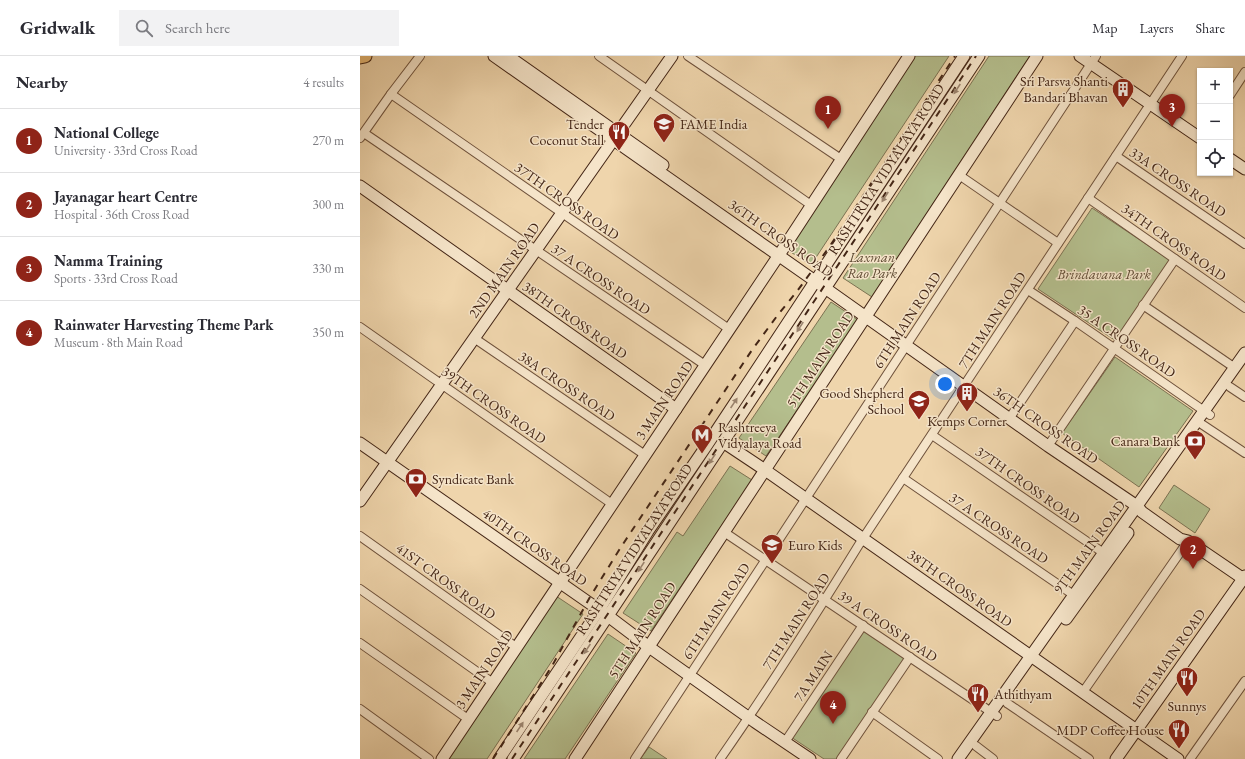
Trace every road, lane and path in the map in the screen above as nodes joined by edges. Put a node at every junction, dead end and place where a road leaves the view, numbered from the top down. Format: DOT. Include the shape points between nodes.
graph roads {
  1 [pos="365,56"];
  2 [pos="420,56"];
  3 [pos="494,56"];
  4 [pos="508,56"];
  5 [pos="599,56"];
  6 [pos="672,56"];
  7 [pos="688,56"];
  8 [pos="909,56"];
  9 [pos="964,56"];
  10 [pos="979,56"];
  11 [pos="1037,56"];
  12 [pos="1080,56"];
  13 [pos="1182,56"];
  14 [pos="360,57"];
  15 [pos="1094,60"];
  16 [pos="1245,72"];
  17 [pos="648,90"];
  18 [pos="1233,90"];
  19 [pos="391,94"];
  20 [pos="1150,104"];
  21 [pos="362,135"];
  22 [pos="1197,136"];
  23 [pos="615,137"];
  24 [pos="1116,156"];
  25 [pos="841,160"];
  26 [pos="1233,161"];
  27 [pos="1245,170"];
  28 [pos="959,175"];
  29 [pos="360,186"];
  30 [pos="1088,198"];
  31 [pos="1000,203"];
  32 [pos="811,204"];
  33 [pos="562,213"];
  34 [pos="1058,243"];
  35 [pos="1245,244"];
  36 [pos="536,250"];
  37 [pos="780,253"];
  38 [pos="1175,259"];
  39 [pos="817,279"];
  40 [pos="827,285"];
  41 [pos="1028,290"];
  42 [pos="508,291"];
  43 [pos="1144,305"];
  44 [pos="1245,308"];
  45 [pos="867,314"];
  46 [pos="1075,321"];
  47 [pos="360,327"];
  48 [pos="729,329"];
  49 [pos="474,338"];
  50 [pos="908,343"];
  51 [pos="1114,348"];
  52 [pos="1245,353"];
  53 [pos="705,365"];
  54 [pos="1240,366"];
  55 [pos="442,384"];
  56 [pos="965,384"];
  57 [pos="1230,387"];
  58 [pos="1245,397"];
  59 [pos="676,409"];
  60 [pos="1208,412"];
  61 [pos="1011,416"];
  62 [pos="1200,423"];
  63 [pos="932,435"];
  64 [pos="723,442"];
  65 [pos="360,443"];
  66 [pos="1050,444"];
  67 [pos="1245,453"];
  68 [pos="645,455"];
  69 [pos="387,462"];
  70 [pos="765,470"];
  71 [pos="903,478"];
  72 [pos="806,499"];
  73 [pos="360,501"];
  74 [pos="612,504"];
  75 [pos="1141,507"];
  76 [pos="724,532"];
  77 [pos="360,536"];
  78 [pos="863,538"];
  79 [pos="1188,541"];
  80 [pos="1107,555"];
  81 [pos="766,560"];
  82 [pos="1244,578"];
  83 [pos="560,583"];
  84 [pos="360,589"];
  85 [pos="1077,597"];
  86 [pos="826,600"];
  87 [pos="599,610"];
  88 [pos="608,616"];
  89 [pos="863,625"];
  90 [pos="360,643"];
  91 [pos="516,647"];
  92 [pos="649,647"];
  93 [pos="910,657"];
  94 [pos="1034,658"];
  95 [pos="690,675"];
  96 [pos="1245,681"];
  97 [pos="492,683"];
  98 [pos="1083,692"];
  99 [pos="1006,703"];
  100 [pos="360,710"];
  101 [pos="872,712"];
  102 [pos="995,714"];
  103 [pos="749,718"];
  104 [pos="468,719"];
  105 [pos="1137,730"];
  106 [pos="785,742"];
  107 [pos="976,746"];
  108 [pos="429,759"];
  109 [pos="442,759"];
  110 [pos="499,759"];
  111 [pos="513,759"];
  112 [pos="575,759"];
  113 [pos="635,759"];
  114 [pos="720,759"];
  115 [pos="810,759"];
  116 [pos="841,759"];
  117 [pos="938,759"];
  118 [pos="958,759"];
  119 [pos="967,759"];
  120 [pos="993,759"];
  121 [pos="1089,759"];
  122 [pos="1116,759"];
  123 [pos="1178,759"];
  124 [pos="1190,759"];
  1 -- 14 [label="main road"];
  2 -- 19 [label="street"];
  3 -- 23 [label="street, 36TH CROSS ROAD"];
  4 -- 23 [label="street, 36TH CROSS ROAD"];
  5 -- 17 [label="street"];
  6 -- 17 [label="street, 2ND MAIN ROAD"];
  7 -- 25 [label="street"];
  8 -- 25 [label="street, 3 MAIN ROAD"];
  9 -- 39 [label="street, RASHTRIYA VIDYALAYA ROAD"];
  10 -- 40 [label="street, RASHTRIYA VIDYALAYA ROAD, one-way"];
  11 -- 28 [label="street, 5TH MAIN ROAD"];
  12 -- 15 [label="street"];
  13 -- 20 [label="street, 7TH MAIN ROAD"];
  15 -- 20 [label="street"];
  15 -- 31 [label="street, 6TH MAIN ROAD"];
  16 -- 18 [label="street"];
  17 -- 23 [label="street, 2ND MAIN ROAD"];
  17 -- 32 [label="street"];
  19 -- 21 [label="street"];
  19 -- 33 [label="street, 37TH CROSS ROAD"];
  20 -- 22 [label="street"];
  20 -- 24 [label="street, 7TH MAIN ROAD"];
  21 -- 36 [label="street, 37 A CROSS ROAD"];
  23 -- 33 [label="street, 2ND MAIN ROAD"];
  23 -- 37 [label="street, 36TH CROSS ROAD"];
  24 -- 30 [label="street, 7TH MAIN ROAD"];
  24 -- 35 [label="street, 33A CROSS ROAD"];
  25 -- 32 [label="street, 3 MAIN ROAD"];
  26 -- 27 [label="street"];
  28 -- 31 [label="street"];
  28 -- 45 [label="street, 5TH MAIN ROAD"];
  29 -- 42 [label="street, 38TH CROSS ROAD"];
  30 -- 34 [label="street, 7TH MAIN ROAD"];
  30 -- 38 [label="street, 34TH CROSS ROAD"];
  31 -- 34 [label="street"];
  31 -- 50 [label="street, 6TH MAIN ROAD"];
  32 -- 37 [label="street, 3 MAIN ROAD"];
  33 -- 36 [label="street, 2ND MAIN ROAD"];
  33 -- 48 [label="street, 37TH CROSS ROAD"];
  34 -- 41 [label="street, 7TH MAIN ROAD"];
  36 -- 42 [label="street, 2ND MAIN ROAD"];
  36 -- 53 [label="street, 37 A CROSS ROAD"];
  37 -- 39 [label="street, 36TH CROSS ROAD"];
  37 -- 48 [label="street, 3 MAIN ROAD"];
  38 -- 43 [label="street"];
  38 -- 44 [label="street, 34TH CROSS ROAD"];
  39 -- 40 [label="street, 36TH CROSS ROAD"];
  87 -- 39 [label="street, RASHTRIYA VIDYALAYA ROAD, one-way" via="648,531"];
  40 -- 45 [label="street, 36TH CROSS ROAD"];
  40 -- 64 [label="street, RASHTRIYA VIDYALAYA ROAD, one-way"];
  41 -- 46 [label="street, 35 A CROSS ROAD"];
  41 -- 56 [label="street, 7TH MAIN ROAD"];
  42 -- 49 [label="street, 2ND MAIN ROAD"];
  42 -- 59 [label="street, 38TH CROSS ROAD"];
  43 -- 51 [label="street"];
  43 -- 54 [label="street"];
  45 -- 50 [label="street, 36TH CROSS ROAD"];
  45 -- 70 [label="street, 5TH MAIN ROAD"];
  46 -- 51 [label="street, 35 A CROSS ROAD"];
  46 -- 61 [label="street"];
  47 -- 55 [label="street, 39TH CROSS ROAD"];
  48 -- 53 [label="street, 3 MAIN ROAD"];
  49 -- 55 [label="street, 2ND MAIN ROAD"];
  49 -- 68 [label="street, 38A CROSS ROAD"];
  50 -- 56 [label="street, 36TH CROSS ROAD"];
  50 -- 72 [label="street, 6TH MAIN ROAD"];
  51 -- 60 [label="street, 35 A CROSS ROAD"];
  51 -- 66 [label="street"];
  52 -- 54 [label="street, 9TH MAIN ROAD"];
  53 -- 59 [label="street, 3 MAIN ROAD"];
  54 -- 57 [label="street, 9TH MAIN ROAD"];
  54 -- 60 [label="street, 9TH MAIN ROAD"];
  55 -- 69 [label="street, 2ND MAIN ROAD"];
  55 -- 74 [label="street, 39TH CROSS ROAD"];
  56 -- 61 [label="street, 36TH CROSS ROAD"];
  56 -- 63 [label="street, 7TH MAIN ROAD"];
  57 -- 58 [label="street"];
  57 -- 60 [label="street, 9TH MAIN ROAD"];
  59 -- 68 [label="street, 3 MAIN ROAD"];
  60 -- 62 [label="street, 9TH MAIN ROAD"];
  61 -- 66 [label="street, 36TH CROSS ROAD"];
  62 -- 67 [label="street"];
  62 -- 75 [label="street, 9TH MAIN ROAD"];
  63 -- 71 [label="street, 7TH MAIN ROAD"];
  63 -- 80 [label="street, 37TH CROSS ROAD"];
  64 -- 70 [label="street, 38TH CROSS ROAD"];
  64 -- 88 [label="street, RASHTRIYA VIDYALAYA ROAD, one-way"];
  65 -- 69 [label="street, 40TH CROSS ROAD"];
  66 -- 75 [label="street, 36TH CROSS ROAD"];
  68 -- 74 [label="street, 3 MAIN ROAD"];
  69 -- 73 [label="street, 2ND MAIN ROAD"];
  69 -- 83 [label="street, 40TH CROSS ROAD"];
  70 -- 72 [label="street, 38TH CROSS ROAD"];
  70 -- 76 [label="street, 5TH MAIN ROAD"];
  71 -- 78 [label="street, 7TH MAIN ROAD"];
  71 -- 85 [label="street, 37 A CROSS ROAD"];
  72 -- 78 [label="street, 38TH CROSS ROAD"];
  72 -- 81 [label="street, 6TH MAIN ROAD"];
  74 -- 83 [label="street, 3 MAIN ROAD"];
  75 -- 79 [label="street, 36TH CROSS ROAD" via="1180,539"];
  75 -- 80 [label="street, 9TH MAIN ROAD"];
  76 -- 81 [label="street, 39 A CROSS ROAD"];
  76 -- 92 [label="street, 5TH MAIN ROAD"];
  77 -- 91 [label="street, 41ST CROSS ROAD"];
  78 -- 86 [label="street, 7TH MAIN ROAD"];
  78 -- 94 [label="street, 38TH CROSS ROAD"];
  79 -- 82 [label="street, 36TH CROSS ROAD"];
  79 -- 98 [label="street"];
  80 -- 85 [label="street, 9TH MAIN ROAD"];
  81 -- 86 [label="street, 39 A CROSS ROAD"];
  81 -- 95 [label="street, 6TH MAIN ROAD"];
  82 -- 105 [label="street, 10TH MAIN ROAD"];
  83 -- 87 [label="street, 40TH CROSS ROAD"];
  83 -- 91 [label="street, 3 MAIN ROAD"];
  84 -- 97 [label="street"];
  85 -- 94 [label="street, 9TH MAIN ROAD"];
  86 -- 89 [label="street, 39 A CROSS ROAD"];
  86 -- 103 [label="street, 7TH MAIN ROAD"];
  87 -- 88 [label="street, 40TH CROSS ROAD"];
  110 -- 87 [label="street, RASHTRIYA VIDYALAYA ROAD, one-way"];
  88 -- 92 [label="street, 40TH CROSS ROAD"];
  88 -- 111 [label="street, RASHTRIYA VIDYALAYA ROAD, one-way"];
  89 -- 93 [label="street, 39 A CROSS ROAD"];
  89 -- 106 [label="street, 7A MAIN"];
  90 -- 104 [label="street"];
  91 -- 97 [label="street, 3 MAIN ROAD"];
  92 -- 95 [label="street, 40TH CROSS ROAD"];
  92 -- 112 [label="street, 5TH MAIN ROAD"];
  93 -- 101 [label="street"];
  93 -- 102 [label="street, 39 A CROSS ROAD"];
  94 -- 98 [label="street, 38TH CROSS ROAD"];
  94 -- 99 [label="street, 9TH MAIN ROAD"];
  94 -- 102 [label="street, 9TH MAIN ROAD"];
  95 -- 103 [label="street, 40TH CROSS ROAD"];
  95 -- 113 [label="street, 6TH MAIN ROAD"];
  96 -- 124 [label="street"];
  97 -- 104 [label="street, 3 MAIN ROAD"];
  98 -- 105 [label="street, 38TH CROSS ROAD"];
  99 -- 102 [label="street, 9TH MAIN ROAD"];
  99 -- 121 [label="street"];
  100 -- 108 [label="street"];
  101 -- 116 [label="street"];
  101 -- 117 [label="street"];
  102 -- 107 [label="street, 9TH MAIN ROAD"];
  102 -- 118 [label="street, 9TH MAIN ROAD"];
  103 -- 106 [label="street, 40TH CROSS ROAD"];
  103 -- 114 [label="street, 7TH MAIN ROAD"];
  104 -- 109 [label="street, 3 MAIN ROAD"];
  105 -- 122 [label="street, 10TH MAIN ROAD"];
  105 -- 123 [label="street, 38TH CROSS ROAD"];
  106 -- 115 [label="street, 40TH CROSS ROAD"];
  107 -- 119 [label="street, 9TH MAIN ROAD"];
  107 -- 120 [label="street"];
}
